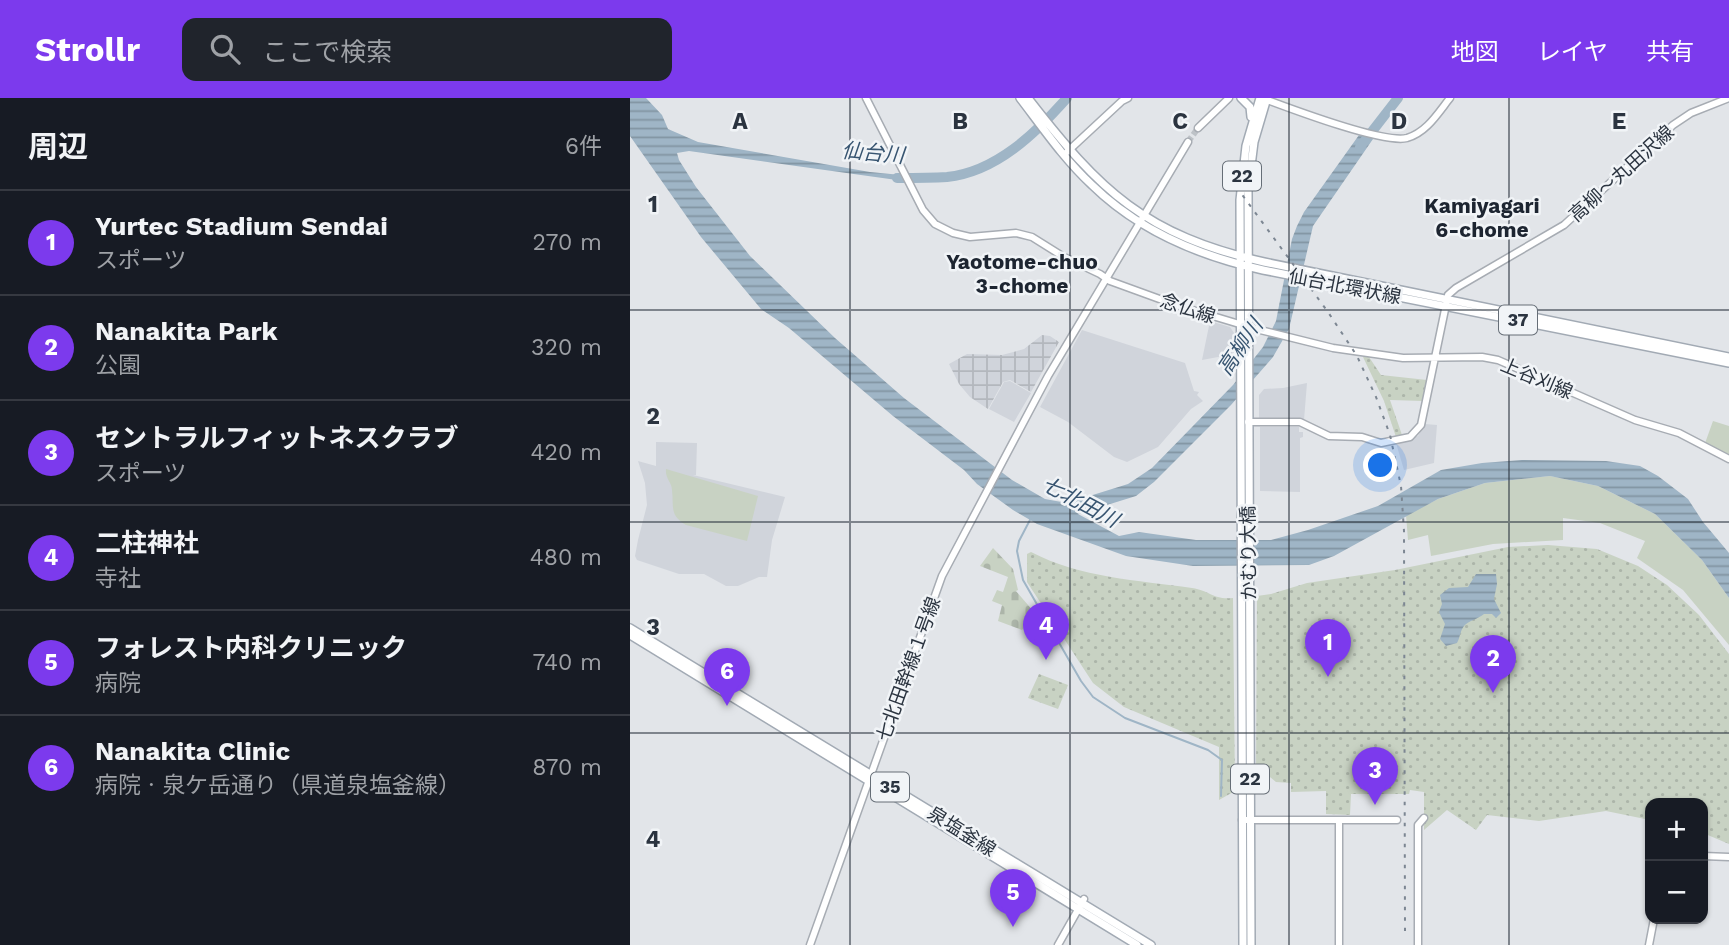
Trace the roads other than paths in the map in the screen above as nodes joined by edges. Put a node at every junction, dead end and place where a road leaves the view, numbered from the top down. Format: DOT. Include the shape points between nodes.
graph roads {
  1 [pos="866,98"];
  2 [pos="1020,98"];
  3 [pos="1028,98"];
  4 [pos="1128,98"];
  5 [pos="1229,98"];
  6 [pos="1241,98"];
  7 [pos="1264,98"];
  8 [pos="1450,98"];
  9 [pos="1729,98"];
  10 [pos="1039,117"];
  11 [pos="1251,124"];
  12 [pos="1198,128"];
  13 [pos="1188,142"];
  14 [pos="1066,152"];
  15 [pos="1142,219"];
  16 [pos="1244,262"];
  17 [pos="1108,280"];
  18 [pos="1446,302"];
  19 [pos="1245,326"];
  20 [pos="1292,338"];
  21 [pos="1434,357"];
  22 [pos="1729,358"];
  23 [pos="1729,363"];
  24 [pos="1248,422"];
  25 [pos="1729,459"];
  26 [pos="1244,493"];
  27 [pos="630,628"];
  28 [pos="630,635"];
  29 [pos="869,778"];
  30 [pos="1424,818"];
  31 [pos="1246,820"];
  32 [pos="1339,820"];
  33 [pos="1397,820"];
  34 [pos="1708,856"];
  35 [pos="1729,857"];
  36 [pos="1081,904"];
  37 [pos="1653,924"];
  38 [pos="810,945"];
  39 [pos="1058,945"];
  40 [pos="1137,945"];
  41 [pos="1150,945"];
  42 [pos="1243,945"];
  43 [pos="1251,945"];
  44 [pos="1339,945"];
  45 [pos="1418,945"];
  46 [pos="1649,945"];
  1 -- 17 [label="street, 念仏線" via="934,224 970,237 1016,233 1032,237"];
  2 -- 10 [label="main road, 仙台北環状線 / 37"];
  3 -- 10 [label="main road, 仙台北環状線 / 37"];
  4 -- 14 [label="street"];
  5 -- 12 [label="street"];
  6 -- 11 [label="main road" via="1250,107"];
  7 -- 8 [label="street" via="1397,139 1421,131"];
  7 -- 11 [label="main road, 22"];
  7 -- 16 [label="main road, 22" via="1251,162"];
  9 -- 18 [label="street, 高柳～丸田沢線" via="1682,119 1570,220 1456,288"];
  10 -- 14 [label="main road, 仙台北環状線 / 37"];
  11 -- 16 [label="main road, 22" via="1241,179"];
  13 -- 15 [label="street"];
  14 -- 15 [label="main road, 仙台北環状線 / 37" via="1106,198"];
  15 -- 16 [label="main road, 仙台北環状線 / 37"];
  15 -- 17 [label="street"];
  16 -- 18 [label="main road, 仙台北環状線 / 37"];
  16 -- 19 [label="main road, 22"];
  17 -- 19 [label="street, 念仏線"];
  17 -- 29 [label="street, 七北田幹線１号線" via="1014,438 942,576"];
  18 -- 21 [label="street"];
  18 -- 22 [label="main road, 仙台北環状線 / 37"];
  18 -- 23 [label="main road, 仙台北環状線 / 37"];
  19 -- 20 [label="street, 念仏線"];
  19 -- 24 [label="main road, 22"];
  19 -- 26 [label="main road, 22" via="1241,366"];
  20 -- 21 [label="street, 上谷刈線" via="1391,356"];
  21 -- 24 [label="street" via="1421,425 1410,437 1381,443 1321,434 1300,422"];
  21 -- 25 [label="street, 上谷刈線" via="1499,360 1635,420 1679,433"];
  24 -- 26 [label="main road, 22"];
  26 -- 31 [label="main road, かむり大橋 / 22"];
  27 -- 29 [label="main road, 泉塩釜線 / 35"];
  28 -- 29 [label="main road, 35"];
  29 -- 36 [label="main road, 泉塩釜線 / 35"];
  29 -- 38 [label="street, 七北田幹線１号線"];
  30 -- 45 [label="street" via="1418,825"];
  31 -- 32 [label="street"];
  31 -- 42 [label="main road, 22"];
  31 -- 43 [label="main road, 22"];
  32 -- 33 [label="street"];
  32 -- 44 [label="street"];
  34 -- 35 [label="street"];
  36 -- 39 [label="street"];
  36 -- 40 [label="main road, 35"];
  36 -- 41 [label="main road, 泉塩釜線 / 35"];
  37 -- 46 [label="street"];
}
